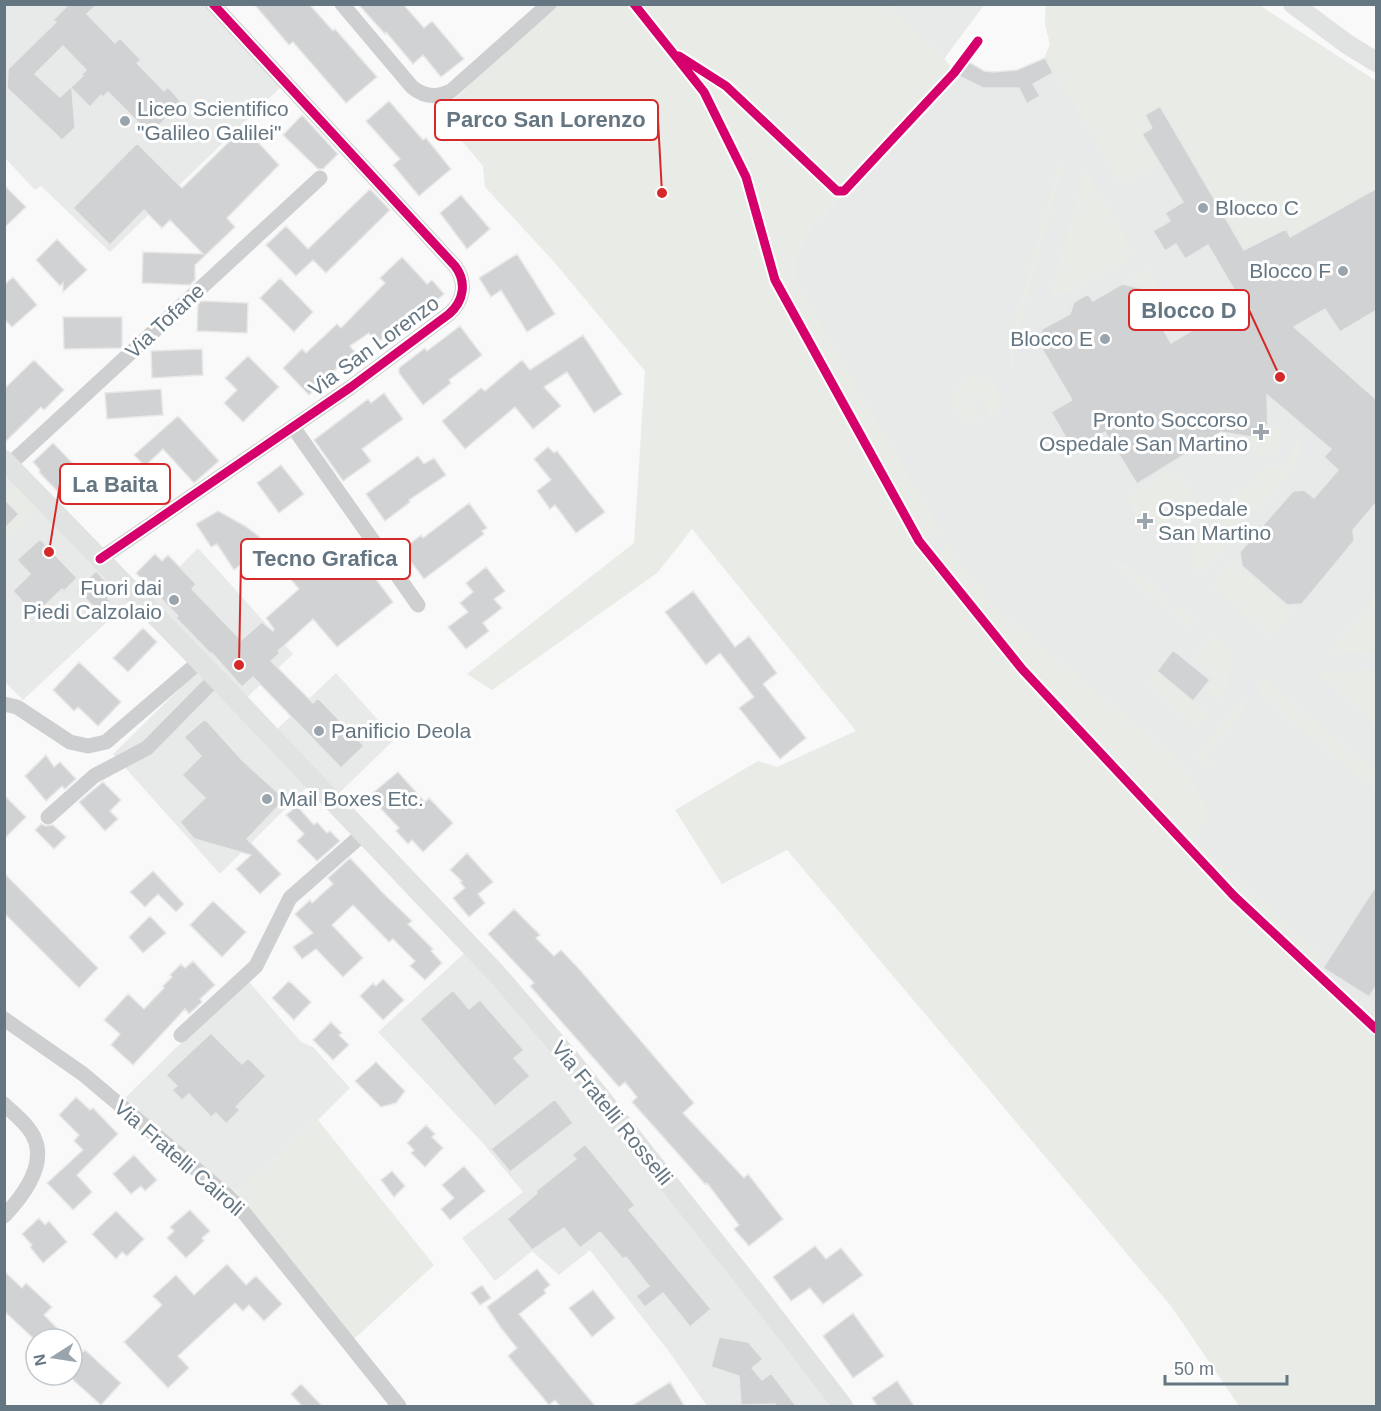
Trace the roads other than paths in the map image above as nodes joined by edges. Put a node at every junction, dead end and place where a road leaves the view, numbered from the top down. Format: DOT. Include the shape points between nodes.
graph roads {
  1 [pos="213,4"];
  2 [pos="342,4"];
  3 [pos="549,4"];
  4 [pos="1293,4"];
  5 [pos="1377,62"];
  6 [pos="320,178"];
  7 [pos="293,427"];
  8 [pos="7,462"];
  9 [pos="100,560"];
  10 [pos="418,604"];
  11 [pos="199,662"];
  12 [pos="216,678"];
  13 [pos="4,704"];
  14 [pos="48,817"];
  15 [pos="363,834"];
  16 [pos="4,1019"];
  17 [pos="182,1035"];
  18 [pos="4,1104"];
  19 [pos="4,1216"];
  20 [pos="399,1407"];
  21 [pos="843,1407"];
  1 -- 7 [label="street, Via San Lorenzo" via="455,266 463,282 460,300 449,314"];
  2 -- 3 [label="street" via="412,87 435,96 456,86"];
  4 -- 5 [label="main road"];
  6 -- 8 [label="street, Via Tofane"];
  7 -- 9 [label="street, Via San Lorenzo"];
  7 -- 10 [label="street"];
  8 -- 9 [label="main road, Via Fratelli Rosselli"];
  9 -- 11 [label="main road, Via Fratelli Rosselli"];
  11 -- 12 [label="main road, Via Fratelli Rosselli"];
  11 -- 13 [label="street" via="114,737 97,746 70,742 17,707"];
  12 -- 14 [label="street" via="147,748 94,776"];
  12 -- 15 [label="main road, Via Fratelli Rosselli"];
  15 -- 17 [label="street" via="290,898 256,966"];
  15 -- 21 [label="main road, Via Fratelli Rosselli" via="496,973 570,1059"];
  16 -- 20 [label="street, Via Fratelli Cairoli" via="83,1074 227,1195"];
  18 -- 19 [label="street" via="33,1134 37,1156 27,1188"];
}
